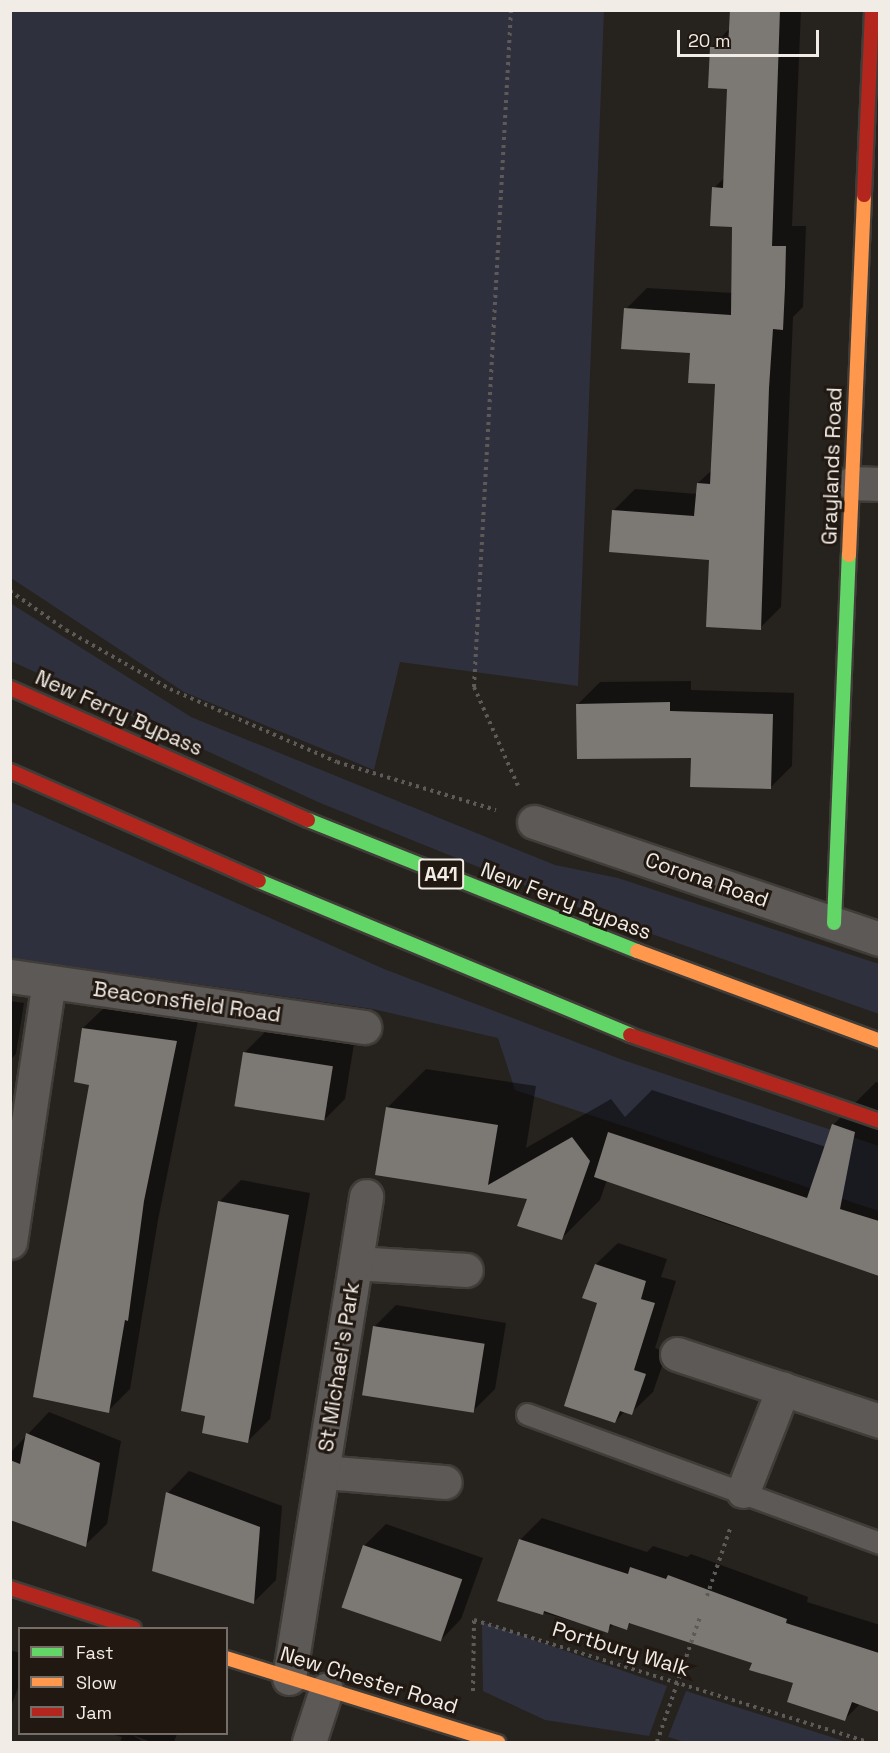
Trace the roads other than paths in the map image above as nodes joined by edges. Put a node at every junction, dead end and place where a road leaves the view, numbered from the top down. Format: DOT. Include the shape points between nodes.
graph roads {
  1 [pos="872,10"];
  2 [pos="866,484"];
  3 [pos="10,688"];
  4 [pos="10,771"];
  5 [pos="534,822"];
  6 [pos="834,923"];
  7 [pos="879,939"];
  8 [pos="10,976"];
  9 [pos="49,982"];
  10 [pos="364,1027"];
  11 [pos="879,1041"];
  12 [pos="879,1121"];
  13 [pos="19,1124"];
  14 [pos="366,1196"];
  15 [pos="10,1242"];
  16 [pos="356,1263"];
  17 [pos="466,1270"];
  18 [pos="677,1354"];
  19 [pos="783,1389"];
  20 [pos="527,1414"];
  21 [pos="879,1421"];
  22 [pos="322,1472"];
  23 [pos="445,1482"];
  24 [pos="743,1491"];
  25 [pos="879,1543"];
  26 [pos="10,1588"];
  27 [pos="128,1627"];
  28 [pos="228,1659"];
  29 [pos="289,1678"];
  30 [pos="326,1690"];
  31 [pos="309,1743"];
  32 [pos="498,1743"];
  1 -- 2 [label="main road, Graylands Road"];
  2 -- 6 [label="main road, Graylands Road"];
  3 -- 11 [label="main road, New Ferry Bypass / A41" via="260,800 555,921"];
  4 -- 12 [label="main road" via="172,844 596,1023"];
  5 -- 6 [label="street, Corona Road"];
  6 -- 7 [label="street, Corona Road"];
  8 -- 9 [label="street, Beaconsfield Road"];
  9 -- 10 [label="street, Beaconsfield Road"];
  9 -- 13 [label="street"];
  13 -- 15 [label="street"];
  14 -- 16 [label="street, St Michael's Park"];
  16 -- 17 [label="street, St Michael's Park"];
  16 -- 22 [label="street, St Michael's Park"];
  18 -- 19 [label="street"];
  19 -- 21 [label="street"];
  19 -- 24 [label="street"];
  20 -- 24 [label="lane"];
  22 -- 23 [label="street, St Michael's Park"];
  22 -- 29 [label="street, St Michael's Park"];
  24 -- 25 [label="lane"];
  26 -- 27 [label="main road"];
  28 -- 29 [label="main road, New Chester Road"];
  29 -- 30 [label="main road, New Chester Road"];
  30 -- 31 [label="street"];
  30 -- 32 [label="main road, New Chester Road"];
}
